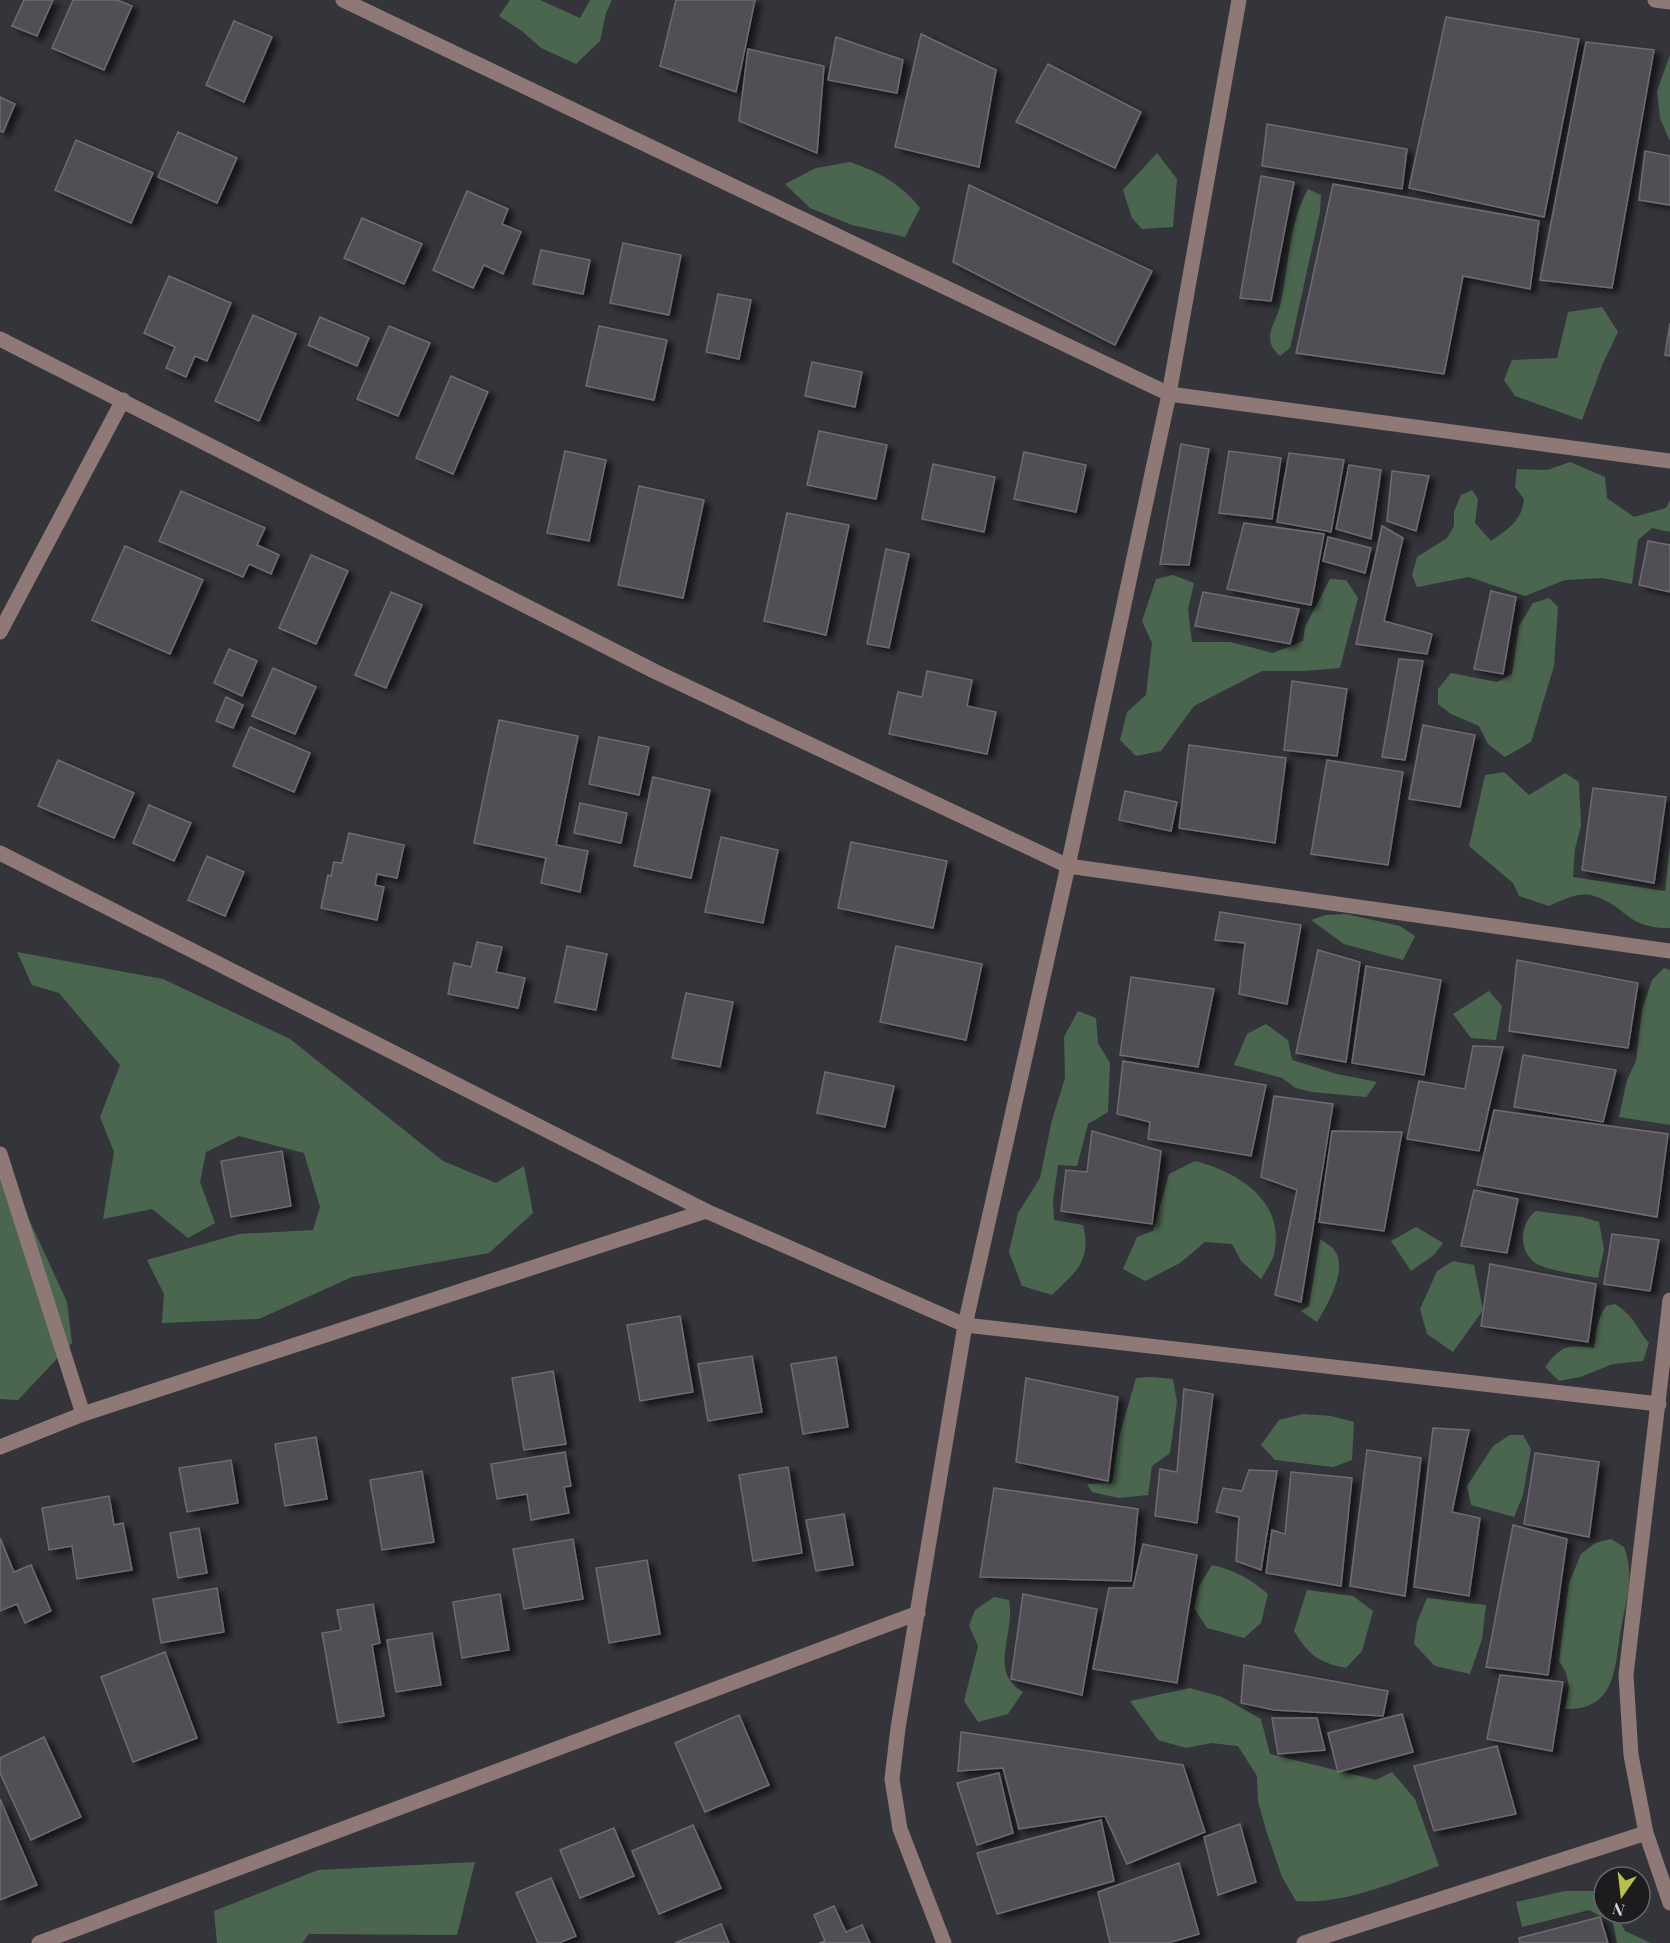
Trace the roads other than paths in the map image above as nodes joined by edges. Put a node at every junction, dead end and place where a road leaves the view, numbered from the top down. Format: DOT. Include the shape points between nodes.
graph roads {
  1 [pos="343,0"];
  2 [pos="1239,0"];
  3 [pos="1655,0"];
  4 [pos="1670,2"];
  5 [pos="0,339"];
  6 [pos="1169,394"];
  7 [pos="123,400"];
  8 [pos="1670,461"];
  9 [pos="0,632"];
  10 [pos="0,853"];
  11 [pos="1068,866"];
  12 [pos="1670,951"];
  13 [pos="0,1154"];
  14 [pos="706,1211"];
  15 [pos="1670,1300"];
  16 [pos="965,1325"];
  17 [pos="1659,1404"];
  18 [pos="83,1414"];
  19 [pos="0,1448"];
  20 [pos="918,1613"];
  21 [pos="1646,1833"];
  22 [pos="1670,1903"];
  23 [pos="39,1943"];
  24 [pos="944,1943"];
  25 [pos="1304,1943"];
  1 -- 6 [label="street"];
  2 -- 6 [label="street"];
  3 -- 4 [label="street"];
  5 -- 7 [label="street"];
  6 -- 8 [label="street"];
  6 -- 11 [label="street"];
  7 -- 9 [label="street"];
  7 -- 11 [label="street" via="656,672"];
  10 -- 14 [label="street"];
  11 -- 12 [label="street"];
  11 -- 16 [label="street"];
  13 -- 18 [label="street"];
  14 -- 16 [label="street"];
  14 -- 18 [label="street"];
  15 -- 17 [label="street"];
  16 -- 17 [label="street"];
  16 -- 20 [label="street"];
  17 -- 21 [label="street" via="1626,1675 1632,1755"];
  18 -- 19 [label="street"];
  20 -- 23 [label="street"];
  20 -- 24 [label="street" via="892,1779 900,1829"];
  21 -- 22 [label="street"];
  21 -- 25 [label="street"];
}
